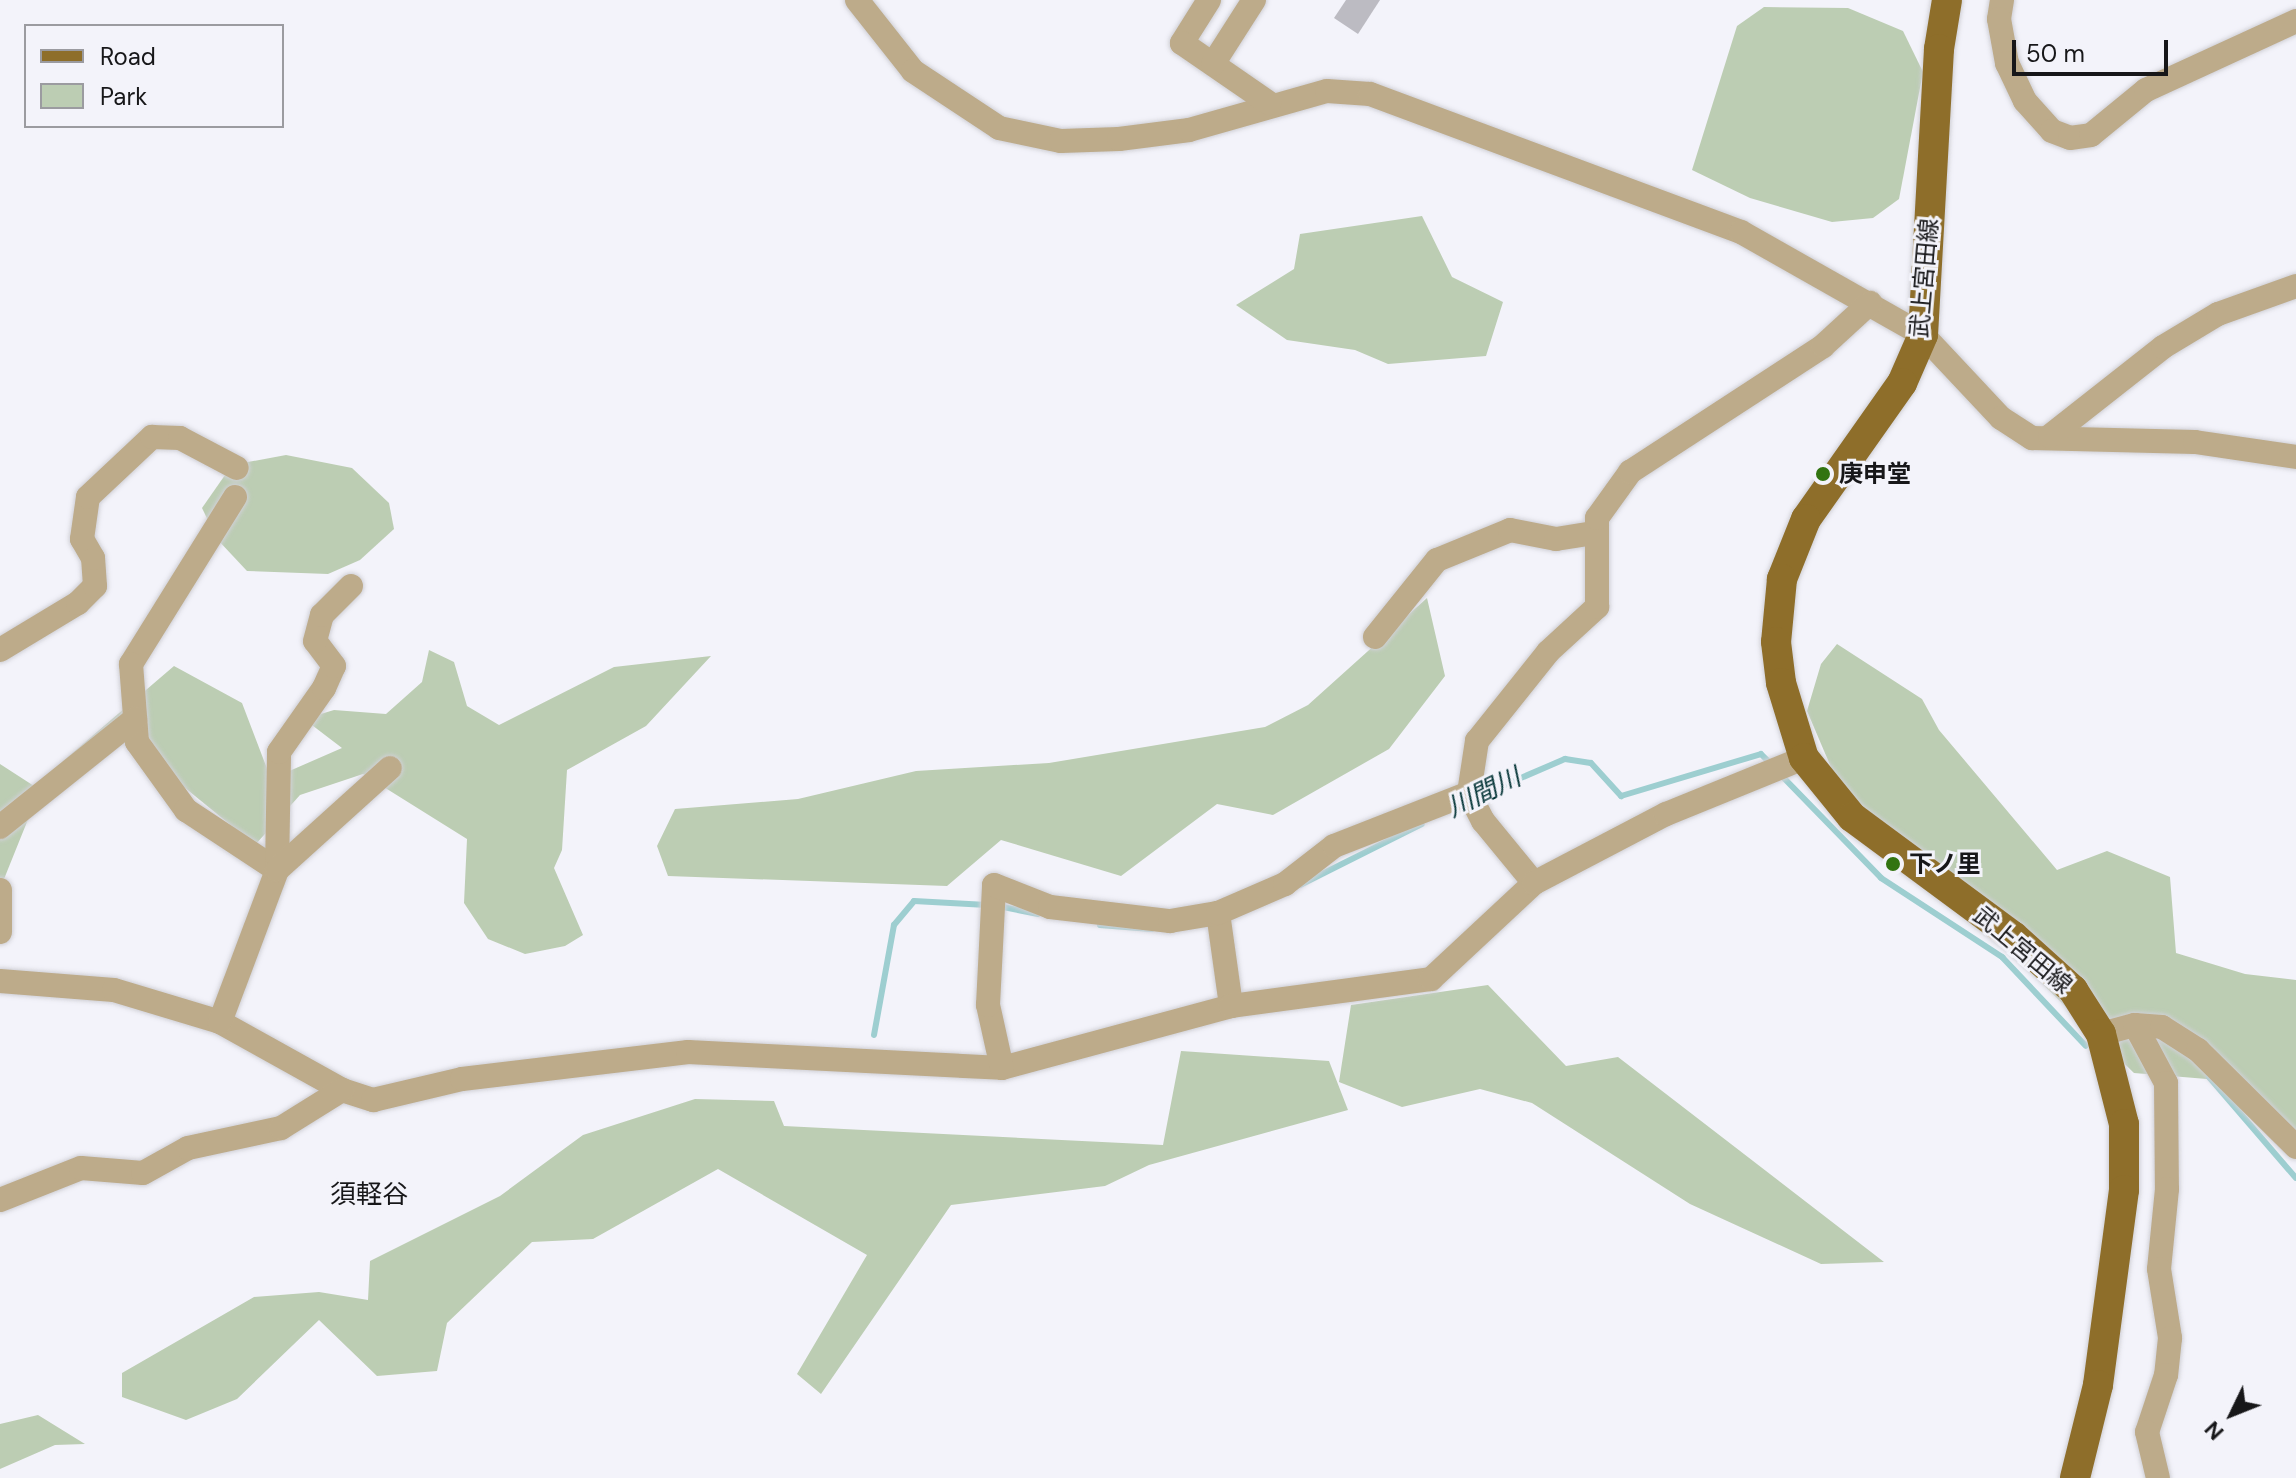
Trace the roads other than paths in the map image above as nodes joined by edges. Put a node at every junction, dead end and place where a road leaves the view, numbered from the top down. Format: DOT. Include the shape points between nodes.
graph roads {
  1 [pos="857,0"];
  2 [pos="1209,0"];
  3 [pos="1254,0"];
  4 [pos="1947,0"];
  5 [pos="2002,0"];
  6 [pos="2296,21"];
  7 [pos="1213,64"];
  8 [pos="1269,103"];
  9 [pos="2296,286"];
  10 [pos="1870,303"];
  11 [pos="1923,335"];
  12 [pos="2050,436"];
  13 [pos="2296,457"];
  14 [pos="237,468"];
  15 [pos="235,497"];
  16 [pos="1595,533"];
  17 [pos="351,586"];
  18 [pos="1375,637"];
  19 [pos="0,650"];
  20 [pos="135,719"];
  21 [pos="1804,758"];
  22 [pos="390,768"];
  23 [pos="1469,793"];
  24 [pos="0,827"];
  25 [pos="277,870"];
  26 [pos="1534,883"];
  27 [pos="0,890"];
  28 [pos="1218,913"];
  29 [pos="0,932"];
  30 [pos="0,981"];
  31 [pos="1231,1006"];
  32 [pos="220,1022"];
  33 [pos="2135,1025"];
  34 [pos="2101,1034"];
  35 [pos="1002,1068"];
  36 [pos="342,1090"];
  37 [pos="2296,1147"];
  38 [pos="0,1200"];
  39 [pos="2075,1478"];
  40 [pos="2158,1478"];
  1 -- 8 [label="street" via="913,71 999,128 1061,141 1119,139 1189,130"];
  2 -- 7 [label="street" via="1182,43"];
  3 -- 7 [label="street"];
  4 -- 11 [label="main road, 武上宮田線" via="1939,49"];
  5 -- 6 [label="street" via="1999,19 2007,63 2025,101 2052,131 2070,138 2091,135 2146,90"];
  7 -- 8 [label="street"];
  8 -- 10 [label="street" via="1327,91 1370,94 1741,232"];
  9 -- 12 [label="street" via="2218,314 2163,347"];
  10 -- 11 [label="street"];
  10 -- 16 [label="street" via="1798,365 1630,472 1597,518"];
  11 -- 12 [label="street" via="2001,418 2032,438"];
  11 -- 21 [label="main road, 武上宮田線" via="1902,383 1806,519 1782,579 1776,642 1781,683"];
  12 -- 13 [label="street" via="2195,442"];
  14 -- 19 [label="street" via="180,438 152,437 88,497 82,539 93,558 95,586 78,603"];
  15 -- 20 [label="street" via="131,664"];
  16 -- 18 [label="street" via="1556,539 1510,530 1437,560"];
  16 -- 23 [label="street" via="1597,607 1548,652 1477,741"];
  17 -- 25 [label="street" via="322,615 315,641 334,666 279,752"];
  20 -- 24 [label="street"];
  20 -- 25 [label="street" via="137,742 186,810"];
  21 -- 26 [label="street" via="1666,814"];
  21 -- 34 [label="main road, 武上宮田線" via="1852,817 2013,936 2073,990"];
  22 -- 25 [label="street"];
  23 -- 26 [label="street" via="1483,821"];
  23 -- 28 [label="street" via="1334,846 1285,884"];
  25 -- 32 [label="street"];
  26 -- 31 [label="street" via="1431,979"];
  27 -- 29 [label="street"];
  28 -- 31 [label="street"];
  28 -- 35 [label="street" via="1170,921 1050,907 994,885 988,1005"];
  30 -- 32 [label="street" via="114,990"];
  31 -- 35 [label="street"];
  32 -- 36 [label="street"];
  33 -- 34 [label="street"];
  33 -- 37 [label="street" via="2162,1027 2198,1050"];
  33 -- 40 [label="street" via="2167,1095 2159,1269 2170,1338 2166,1375 2147,1432"];
  34 -- 39 [label="main road, 武上宮田線" via="2124,1124 2124,1190 2098,1385"];
  35 -- 36 [label="street" via="688,1052 462,1079 373,1100"];
  36 -- 38 [label="street" via="281,1128 188,1148 143,1173 81,1168"];
}
